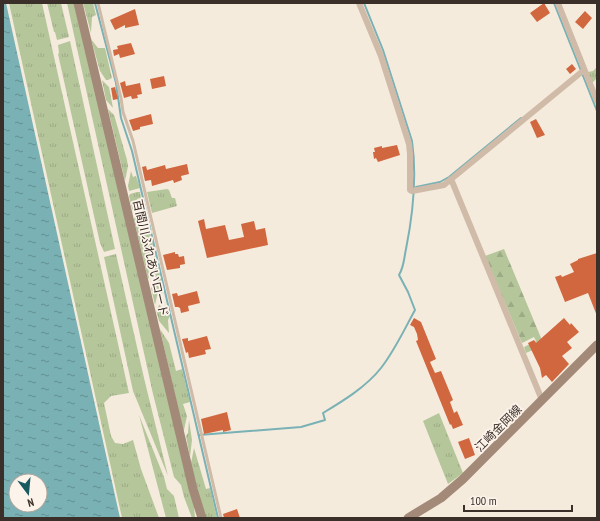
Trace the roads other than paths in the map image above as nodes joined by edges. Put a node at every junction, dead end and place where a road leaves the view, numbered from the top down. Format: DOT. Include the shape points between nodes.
graph roads {
  1 [pos="78,3"];
  2 [pos="98,3"];
  3 [pos="359,3"];
  4 [pos="558,3"];
  5 [pos="582,72"];
  6 [pos="597,102"];
  7 [pos="451,179"];
  8 [pos="597,345"];
  9 [pos="542,400"];
  10 [pos="202,518"];
  11 [pos="221,518"];
  12 [pos="408,518"];
  1 -- 10 [label="street, 百間川ふれあいロード" via="191,481"];
  2 -- 11 [label="lane"];
  3 -- 7 [label="street" via="381,56 409,144 410,190 444,184"];
  4 -- 5 [label="street"];
  5 -- 6 [label="street"];
  5 -- 7 [label="street"];
  7 -- 9 [label="street"];
  8 -- 9 [label="street, 江崎金岡線"];
  9 -- 12 [label="street, 江崎金岡線" via="452,489"];
}
